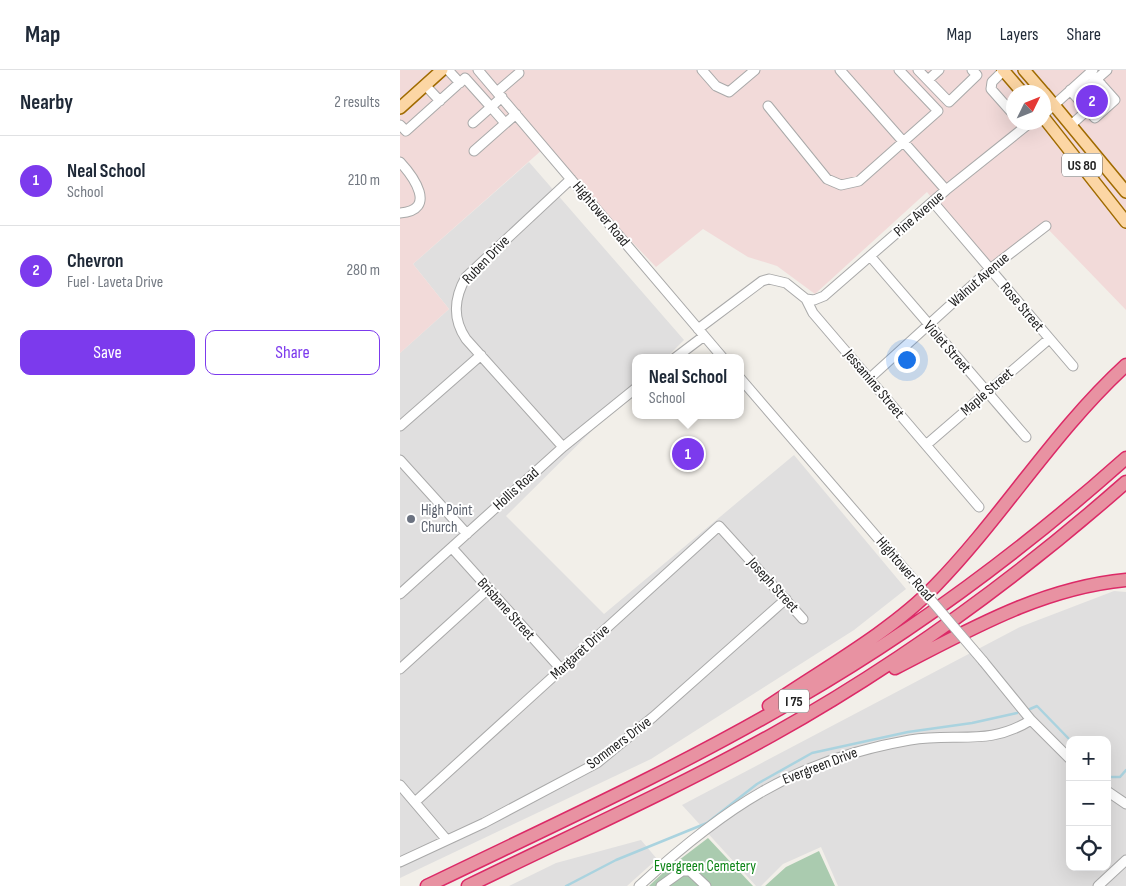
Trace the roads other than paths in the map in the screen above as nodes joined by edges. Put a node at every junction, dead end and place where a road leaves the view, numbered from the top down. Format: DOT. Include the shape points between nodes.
graph roads {
  1 [pos="442,70"];
  2 [pos="448,70"];
  3 [pos="478,70"];
  4 [pos="702,70"];
  5 [pos="754,70"];
  6 [pos="840,70"];
  7 [pos="899,70"];
  8 [pos="918,70"];
  9 [pos="972,70"];
  10 [pos="1003,70"];
  11 [pos="1024,70"];
  12 [pos="1107,70"];
  13 [pos="520,71"];
  14 [pos="936,71"];
  15 [pos="1095,76"];
  16 [pos="486,78"];
  17 [pos="928,80"];
  18 [pos="460,83"];
  19 [pos="425,85"];
  20 [pos="1016,85"];
  21 [pos="1036,85"];
  22 [pos="474,88"];
  23 [pos="1092,92"];
  24 [pos="1108,92"];
  25 [pos="500,94"];
  26 [pos="1078,97"];
  27 [pos="1100,99"];
  28 [pos="440,101"];
  29 [pos="1051,102"];
  30 [pos="1054,105"];
  31 [pos="768,106"];
  32 [pos="1006,106"];
  33 [pos="491,107"];
  34 [pos="400,108"];
  35 [pos="1051,108"];
  36 [pos="1090,108"];
  37 [pos="516,114"];
  38 [pos="473,123"];
  39 [pos="505,123"];
  40 [pos="400,125"];
  41 [pos="1070,125"];
  42 [pos="1051,127"];
  43 [pos="1018,130"];
  44 [pos="904,140"];
  45 [pos="474,151"];
  46 [pos="400,162"];
  47 [pos="571,178"];
  48 [pos="946,190"];
  49 [pos="1126,192"];
  50 [pos="933,202"];
  51 [pos="400,213"];
  52 [pos="1126,222"];
  53 [pos="1046,226"];
  54 [pos="870,256"];
  55 [pos="990,269"];
  56 [pos="806,299"];
  57 [pos="928,325"];
  58 [pos="701,333"];
  59 [pos="1049,339"];
  60 [pos="679,354"];
  61 [pos="719,354"];
  62 [pos="481,355"];
  63 [pos="1126,365"];
  64 [pos="1073,366"];
  65 [pos="870,378"];
  66 [pos="744,383"];
  67 [pos="632,391"];
  68 [pos="987,392"];
  69 [pos="400,426"];
  70 [pos="1026,437"];
  71 [pos="926,445"];
  72 [pos="563,447"];
  73 [pos="1126,458"];
  74 [pos="400,460"];
  75 [pos="1126,482"];
  76 [pos="979,508"];
  77 [pos="467,534"];
  78 [pos="452,548"];
  79 [pos="742,551"];
  80 [pos="1126,580"];
  81 [pos="488,589"];
  82 [pos="400,594"];
  83 [pos="786,599"];
  84 [pos="804,619"];
  85 [pos="400,669"];
  86 [pos="561,669"];
  87 [pos="834,698"];
  88 [pos="1032,720"];
  89 [pos="714,746"];
  90 [pos="1066,755"];
  91 [pos="400,786"];
  92 [pos="1111,794"];
  93 [pos="415,802"];
  94 [pos="1126,804"];
  95 [pos="446,839"];
  96 [pos="1126,860"];
  97 [pos="400,862"];
  98 [pos="427,886"];
  99 [pos="468,886"];
  100 [pos="639,886"];
  101 [pos="661,886"];
  102 [pos="706,886"];
  103 [pos="1098,886"];
  1 -- 19 [label="main road"];
  2 -- 18 [label="street"];
  3 -- 16 [label="street, Hightower Road"];
  4 -- 5 [label="street" via="716,86 728,92"];
  6 -- 44 [label="street"];
  7 -- 44 [label="street" via="938,111"];
  8 -- 17 [label="street"];
  9 -- 17 [label="street" via="977,75 949,102"];
  10 -- 20 [label="main road"];
  10 -- 32 [label="street" via="992,82 991,89"];
  11 -- 21 [label="main road, US 80"];
  12 -- 15 [label="street"];
  13 -- 25 [label="street"];
  14 -- 17 [label="street"];
  15 -- 23 [label="street"];
  15 -- 24 [label="street"];
  15 -- 26 [label="street"];
  16 -- 22 [label="street"];
  16 -- 25 [label="street, Hightower Road"];
  18 -- 22 [label="street" via="465,78"];
  18 -- 28 [label="street"];
  19 -- 28 [label="street"];
  19 -- 34 [label="main road"];
  22 -- 33 [label="street"];
  24 -- 27 [label="street"];
  24 -- 36 [label="street" via="1115,100 1095,118"];
  25 -- 33 [label="street"];
  25 -- 37 [label="street, Hightower Road"];
  26 -- 30 [label="street"];
  26 -- 36 [label="street"];
  28 -- 40 [label="street" via="406,131"];
  29 -- 30 [label="main road, US 80"];
  30 -- 35 [label="street"];
  30 -- 41 [label="main road, US 80"];
  31 -- 44 [label="street" via="827,179 841,185 859,181"];
  33 -- 38 [label="street"];
  33 -- 39 [label="street"];
  36 -- 41 [label="street"];
  37 -- 39 [label="street"];
  37 -- 47 [label="street, Hightower Road"];
  39 -- 45 [label="street"];
  41 -- 49 [label="main road, US 80"];
  42 -- 52 [label="main road, US 80"];
  43 -- 48 [label="street, Pine Avenue"];
  44 -- 48 [label="street"];
  46 -- 51 [label="street" via="414,178 420,192 417,206"];
  47 -- 58 [label="street, Hightower Road"];
  47 -- 62 [label="street, Ruben Drive" via="466,278 458,292 455,309 458,325"];
  48 -- 50 [label="street, Pine Avenue"];
  50 -- 54 [label="street, Pine Avenue"];
  50 -- 55 [label="street, Rose Street"];
  53 -- 55 [label="street, Walnut Avenue"];
  54 -- 56 [label="street, Pine Avenue" via="824,296"];
  54 -- 57 [label="street, Violet Street"];
  55 -- 57 [label="street, Walnut Avenue"];
  55 -- 59 [label="street, Rose Street"];
  56 -- 58 [label="street, Jessamine Street" via="782,281 769,279 760,282"];
  56 -- 65 [label="street, Jessamine Street" via="813,312"];
  57 -- 65 [label="street, Walnut Avenue"];
  57 -- 68 [label="street, Violet Street"];
  58 -- 60 [label="street"];
  58 -- 61 [label="street, Hightower Road"];
  59 -- 64 [label="street, Rose Street"];
  59 -- 68 [label="street, Maple Street"];
  62 -- 69 [label="street"];
  62 -- 72 [label="street, Ruben Drive"];
  63 -- 89 [label="highway" via="1068,426 959,561 933,588 891,624"];
  65 -- 71 [label="street, Jessamine Street"];
  66 -- 88 [label="street, Hightower Road, bridge"];
  67 -- 72 [label="street, Hollis Road"];
  68 -- 70 [label="street, Violet Street"];
  68 -- 71 [label="street, Maple Street"];
  71 -- 76 [label="street, Jessamine Street"];
  72 -- 77 [label="street, Hollis Road"];
  73 -- 89 [label="highway, I 75" via="956,596 839,674"];
  74 -- 77 [label="street"];
  75 -- 87 [label="highway, I 75" via="994,590"];
  77 -- 78 [label="street, Hollis Road"];
  78 -- 81 [label="street, Brisbane Street"];
  78 -- 82 [label="street, Hollis Road"];
  79 -- 83 [label="street, Joseph Street"];
  79 -- 86 [label="street, Margaret Drive" via="720,526"];
  80 -- 87 [label="highway" via="1073,589 1031,602"];
  81 -- 85 [label="street"];
  81 -- 86 [label="street, Brisbane Street"];
  83 -- 84 [label="street, Joseph Street"];
  83 -- 95 [label="street, Sommers Drive" via="653,718 597,763 484,823"];
  86 -- 93 [label="street, Margaret Drive"];
  87 -- 99 [label="highway, I 75" via="730,757"];
  88 -- 90 [label="street, Hightower Road"];
  88 -- 100 [label="street, Evergreen Drive" via="1009,733 995,736 913,740 853,752 806,768 753,797 685,844"];
  89 -- 98 [label="highway, I 75"];
  91 -- 93 [label="street"];
  92 -- 94 [label="street"];
  93 -- 95 [label="street"];
  95 -- 97 [label="street, Sommers Drive"];
  96 -- 103 [label="street"];
  101 -- 102 [label="street" via="682,871 690,871"];
}
